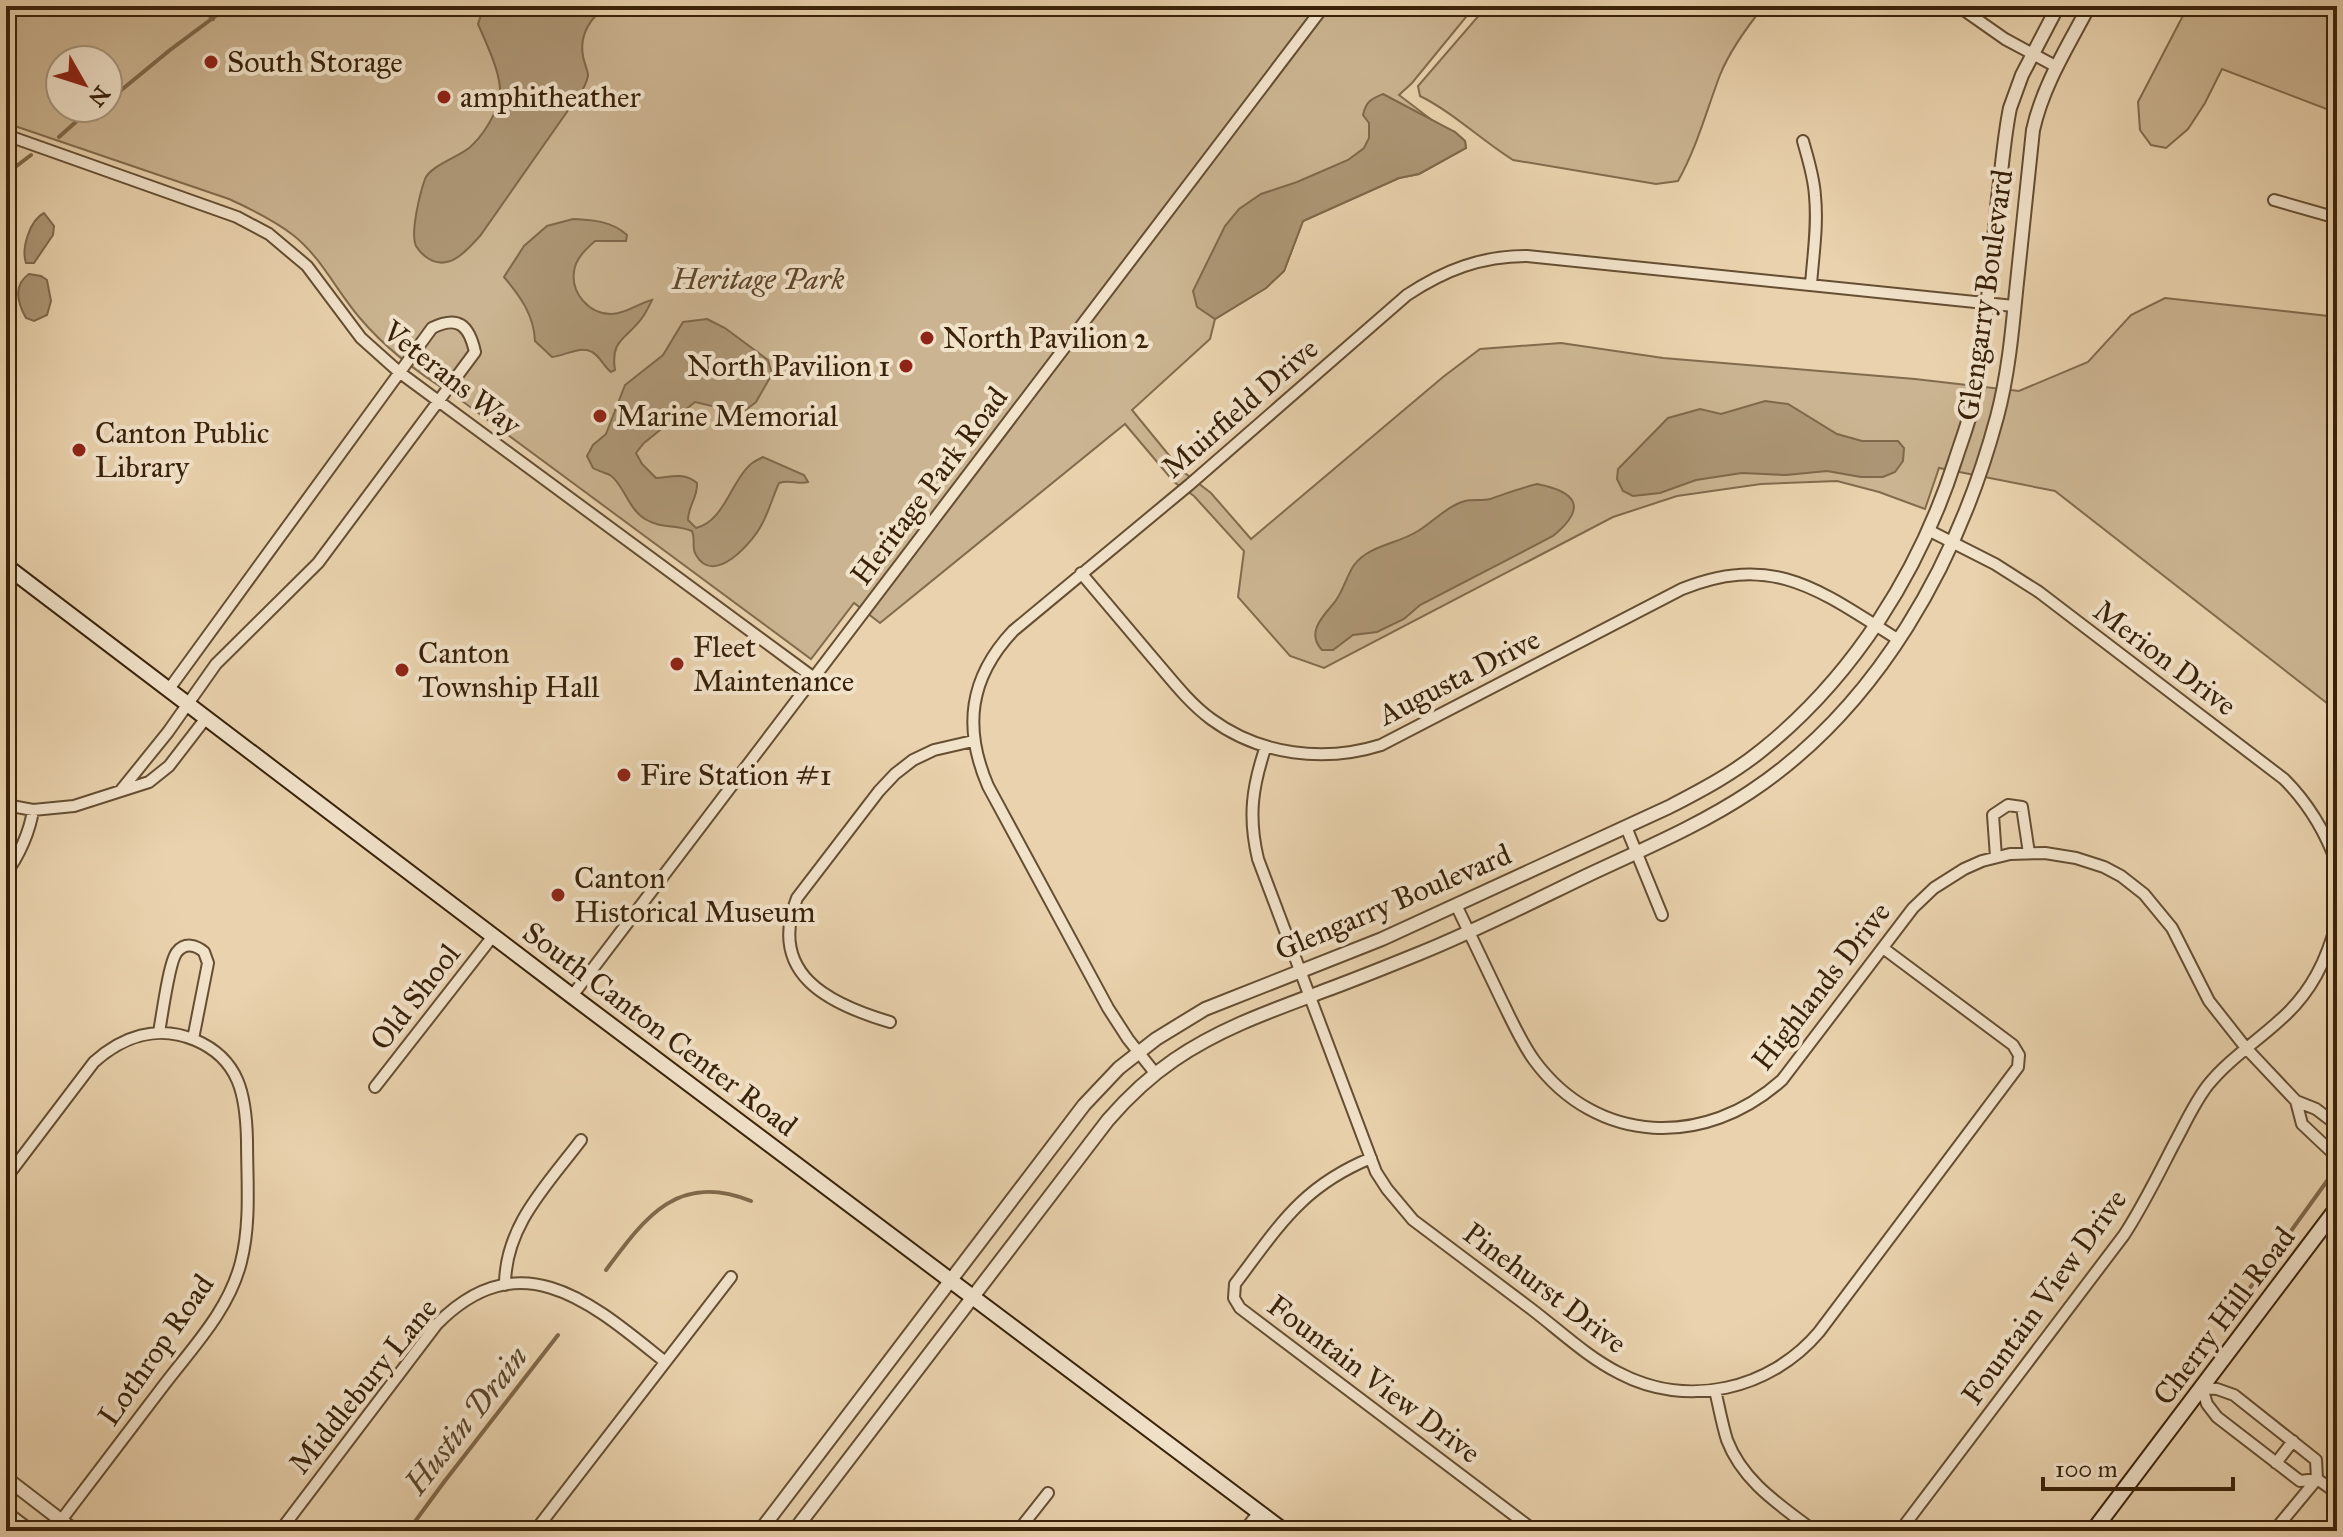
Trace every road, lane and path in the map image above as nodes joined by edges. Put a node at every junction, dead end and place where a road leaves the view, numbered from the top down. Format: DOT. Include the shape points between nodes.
graph roads {
  1 [pos="1324,6"];
  2 [pos="1958,6"];
  3 [pos="2058,6"];
  4 [pos="2089,6"];
  5 [pos="2032,54"];
  6 [pos="2057,67"];
  7 [pos="6,135"];
  8 [pos="1803,141"];
  9 [pos="2274,200"];
  10 [pos="2337,218"];
  11 [pos="1811,285"];
  12 [pos="1987,303"];
  13 [pos="2014,306"];
  14 [pos="399,372"];
  15 [pos="438,401"];
  16 [pos="1928,530"];
  17 [pos="1953,542"];
  18 [pos="6,566"];
  19 [pos="1081,573"];
  20 [pos="1876,626"];
  21 [pos="1899,640"];
  22 [pos="814,678"];
  23 [pos="169,689"];
  24 [pos="188,704"];
  25 [pos="206,718"];
  26 [pos="973,741"];
  27 [pos="1266,746"];
  28 [pos="1761,751"];
  29 [pos="1776,774"];
  30 [pos="122,789"];
  31 [pos="6,805"];
  32 [pos="33,810"];
  33 [pos="1626,827"];
  34 [pos="1638,852"];
  35 [pos="2029,853"];
  36 [pos="1996,857"];
  37 [pos="2337,862"];
  38 [pos="6,873"];
  39 [pos="1457,907"];
  40 [pos="1662,915"];
  41 [pos="2337,921"];
  42 [pos="1469,932"];
  43 [pos="493,936"];
  44 [pos="1883,948"];
  45 [pos="1300,971"];
  46 [pos="572,996"];
  47 [pos="1310,997"];
  48 [pos="890,1022"];
  49 [pos="159,1032"];
  50 [pos="193,1039"];
  51 [pos="2246,1048"];
  52 [pos="1139,1053"];
  53 [pos="1155,1073"];
  54 [pos="375,1087"];
  55 [pos="2296,1101"];
  56 [pos="2337,1125"];
  57 [pos="1067,1128"];
  58 [pos="581,1140"];
  59 [pos="1089,1145"];
  60 [pos="2337,1157"];
  61 [pos="1371,1158"];
  62 [pos="6,1178"];
  63 [pos="2337,1208"];
  64 [pos="731,1277"];
  65 [pos="952,1280"];
  66 [pos="505,1285"];
  67 [pos="973,1296"];
  68 [pos="664,1361"];
  69 [pos="872,1385"];
  70 [pos="2202,1388"];
  71 [pos="1715,1390"];
  72 [pos="893,1401"];
  73 [pos="2293,1441"];
  74 [pos="2276,1463"];
  75 [pos="6,1478"];
  76 [pos="2317,1479"];
  77 [pos="1048,1493"];
  78 [pos="2337,1493"];
  79 [pos="1259,1512"];
  80 [pos="6,1513"];
  81 [pos="57,1526"];
  82 [pos="766,1529"];
  83 [pos="30,1531"];
  84 [pos="75,1531"];
  85 [pos="280,1531"];
  86 [pos="535,1531"];
  87 [pos="794,1531"];
  88 [pos="1018,1531"];
  89 [pos="1244,1531"];
  90 [pos="1284,1531"];
  91 [pos="1535,1531"];
  92 [pos="1814,1531"];
  93 [pos="1900,1531"];
  94 [pos="2093,1531"];
  95 [pos="2274,1531"];
  1 -- 22 [label="street, Heritage Park Road"];
  2 -- 5 [label="street"];
  3 -- 5 [label="street, Glengarry Boulevard"];
  4 -- 6 [label="street, Glengarry Boulevard"];
  5 -- 6 [label="street"];
  5 -- 12 [label="street, Glengarry Boulevard" via="2006,125"];
  6 -- 13 [label="street, Glengarry Boulevard" via="2033,130"];
  7 -- 14 [label="street, Veterans Way" via="237,217 269,234 307,266 361,338"];
  8 -- 11 [label="street" via="1816,197"];
  9 -- 10 [label="street"];
  11 -- 12 [label="street, Muirfield Drive"];
  11 -- 19 [label="street, Muirfield Drive" via="1527,256 1453,269 1407,295"];
  12 -- 13 [label="street, Muirfield Drive"];
  12 -- 16 [label="street, Glengarry Boulevard" via="1972,407"];
  13 -- 17 [label="street, Glengarry Boulevard" via="1998,414"];
  14 -- 15 [label="street, Veterans Way"];
  14 -- 15 [label="street" via="432,328 446,321 459,323 471,336 475,352"];
  14 -- 23 [label="street"];
  15 -- 22 [label="street, Veterans Way"];
  15 -- 24 [label="street" via="318,563 216,664"];
  16 -- 17 [label="street, Merion Drive"];
  16 -- 20 [label="street, Glengarry Boulevard"];
  17 -- 21 [label="street, Glengarry Boulevard"];
  17 -- 37 [label="street, Merion Drive" via="2039,592 2284,779 2315,816"];
  18 -- 23 [label="main road, South Canton Center Road"];
  19 -- 26 [label="street, Muirfield Drive" via="993,655 976,696"];
  19 -- 27 [label="street, Augusta Drive" via="1196,706 1230,731"];
  20 -- 21 [label="street, Augusta Drive"];
  20 -- 27 [label="street, Augusta Drive" via="1795,581 1757,574 1718,577 1682,589 1381,745 1322,755"];
  20 -- 28 [label="street, Glengarry Boulevard" via="1822,694"];
  21 -- 29 [label="street, Glengarry Boulevard" via="1842,712"];
  22 -- 46 [label="street, Heritage Park Road"];
  23 -- 24 [label="main road, South Canton Center Road"];
  24 -- 25 [label="main road, South Canton Center Road"];
  24 -- 30 [label="street"];
  25 -- 30 [label="street" via="169,766 149,782"];
  25 -- 43 [label="main road, South Canton Center Road"];
  26 -- 48 [label="street" via="934,750 895,774 791,912 791,948 806,979 833,1001"];
  26 -- 52 [label="street, Muirfield Drive" via="988,786 1108,1008"];
  27 -- 45 [label="street, Pinehurst Drive" via="1253,794 1253,835"];
  28 -- 29 [label="street"];
  28 -- 33 [label="street, Glengarry Boulevard" via="1707,787"];
  29 -- 34 [label="street, Glengarry Boulevard" via="1716,813"];
  30 -- 32 [label="street" via="74,806"];
  31 -- 32 [label="street"];
  32 -- 38 [label="street"];
  33 -- 34 [label="street"];
  33 -- 39 [label="street, Glengarry Boulevard"];
  34 -- 40 [label="street"];
  34 -- 42 [label="street, Glengarry Boulevard"];
  35 -- 36 [label="street, Highlands Drive"];
  35 -- 36 [label="street" via="2022,807 2008,805 1993,815"];
  35 -- 51 [label="street, Highlands Drive" via="2090,862 2144,894 2172,928 2209,1001"];
  36 -- 44 [label="street, Highlands Drive" via="1934,888"];
  39 -- 42 [label="street, Highlands Drive"];
  39 -- 45 [label="street, Glengarry Boulevard"];
  41 -- 51 [label="street" via="2325,959 2304,995"];
  42 -- 44 [label="street, Highlands Drive" via="1523,1043 1549,1079 1603,1116 1660,1128 1719,1119 1767,1093 1792,1069"];
  42 -- 47 [label="street, Glengarry Boulevard"];
  43 -- 46 [label="main road, South Canton Center Road"];
  43 -- 54 [label="street, Old Shool"];
  44 -- 71 [label="street, Pinehurst Drive" via="2013,1045 2018,1067 1810,1342 1765,1375"];
  45 -- 47 [label="street, Pinehurst Drive"];
  45 -- 52 [label="street, Glengarry Boulevard" via="1205,1009"];
  46 -- 65 [label="main road, South Canton Center Road"];
  47 -- 53 [label="street, Glengarry Boulevard" via="1226,1030"];
  47 -- 61 [label="street, Pinehurst Drive"];
  49 -- 50 [label="street"];
  49 -- 50 [label="street" via="174,957 193,945 208,963"];
  49 -- 62 [label="street" via="124,1040 94,1062"];
  50 -- 81 [label="street, Lothrop Road" via="219,1055 245,1098 247,1220 241,1262 215,1319"];
  51 -- 55 [label="street, Highlands Drive"];
  51 -- 93 [label="street, Fountain View Drive" via="2200,1095 2124,1235"];
  52 -- 53 [label="street, Muirfield Drive"];
  52 -- 57 [label="street, Glengarry Boulevard" via="1103,1084"];
  53 -- 59 [label="street, Glengarry Boulevard"];
  55 -- 56 [label="street, Highlands Drive"];
  55 -- 60 [label="street, Highlands Drive" via="2302,1124"];
  57 -- 59 [label="street"];
  57 -- 65 [label="street, Glengarry Boulevard"];
  58 -- 66 [label="street" via="516,1229"];
  59 -- 67 [label="street, Glengarry Boulevard"];
  61 -- 71 [label="street, Pinehurst Drive" via="1387,1189 1413,1220 1606,1365 1660,1388"];
  61 -- 91 [label="street, Fountain View Drive" via="1328,1179 1292,1210 1235,1284 1234,1298 1240,1308"];
  63 -- 70 [label="main road, Cherry Hill Road"];
  64 -- 68 [label="street"];
  65 -- 67 [label="main road, South Canton Center Road"];
  65 -- 69 [label="street, Glengarry Boulevard"];
  66 -- 68 [label="street, Middlebury Lane" via="546,1286 582,1300"];
  66 -- 85 [label="street, Middlebury Lane" via="466,1300 437,1324"];
  67 -- 72 [label="street, Glengarry Boulevard"];
  67 -- 79 [label="main road, South Canton Center Road"];
  68 -- 86 [label="street"];
  69 -- 72 [label="street"];
  69 -- 82 [label="street, Glengarry Boulevard"];
  70 -- 73 [label="street" via="2234,1395"];
  70 -- 74 [label="street" via="2217,1417"];
  70 -- 94 [label="main road, Cherry Hill Road"];
  71 -- 92 [label="street" via="1724,1431 1750,1480"];
  72 -- 87 [label="street, Glengarry Boulevard"];
  73 -- 74 [label="street"];
  73 -- 76 [label="street" via="2316,1460"];
  74 -- 76 [label="street" via="2300,1481"];
  75 -- 81 [label="street"];
  76 -- 78 [label="street"];
  76 -- 95 [label="street"];
  77 -- 88 [label="street"];
  79 -- 89 [label="street"];
  79 -- 90 [label="main road, South Canton Center Road"];
  80 -- 83 [label="street"];
  81 -- 84 [label="street"];
}
